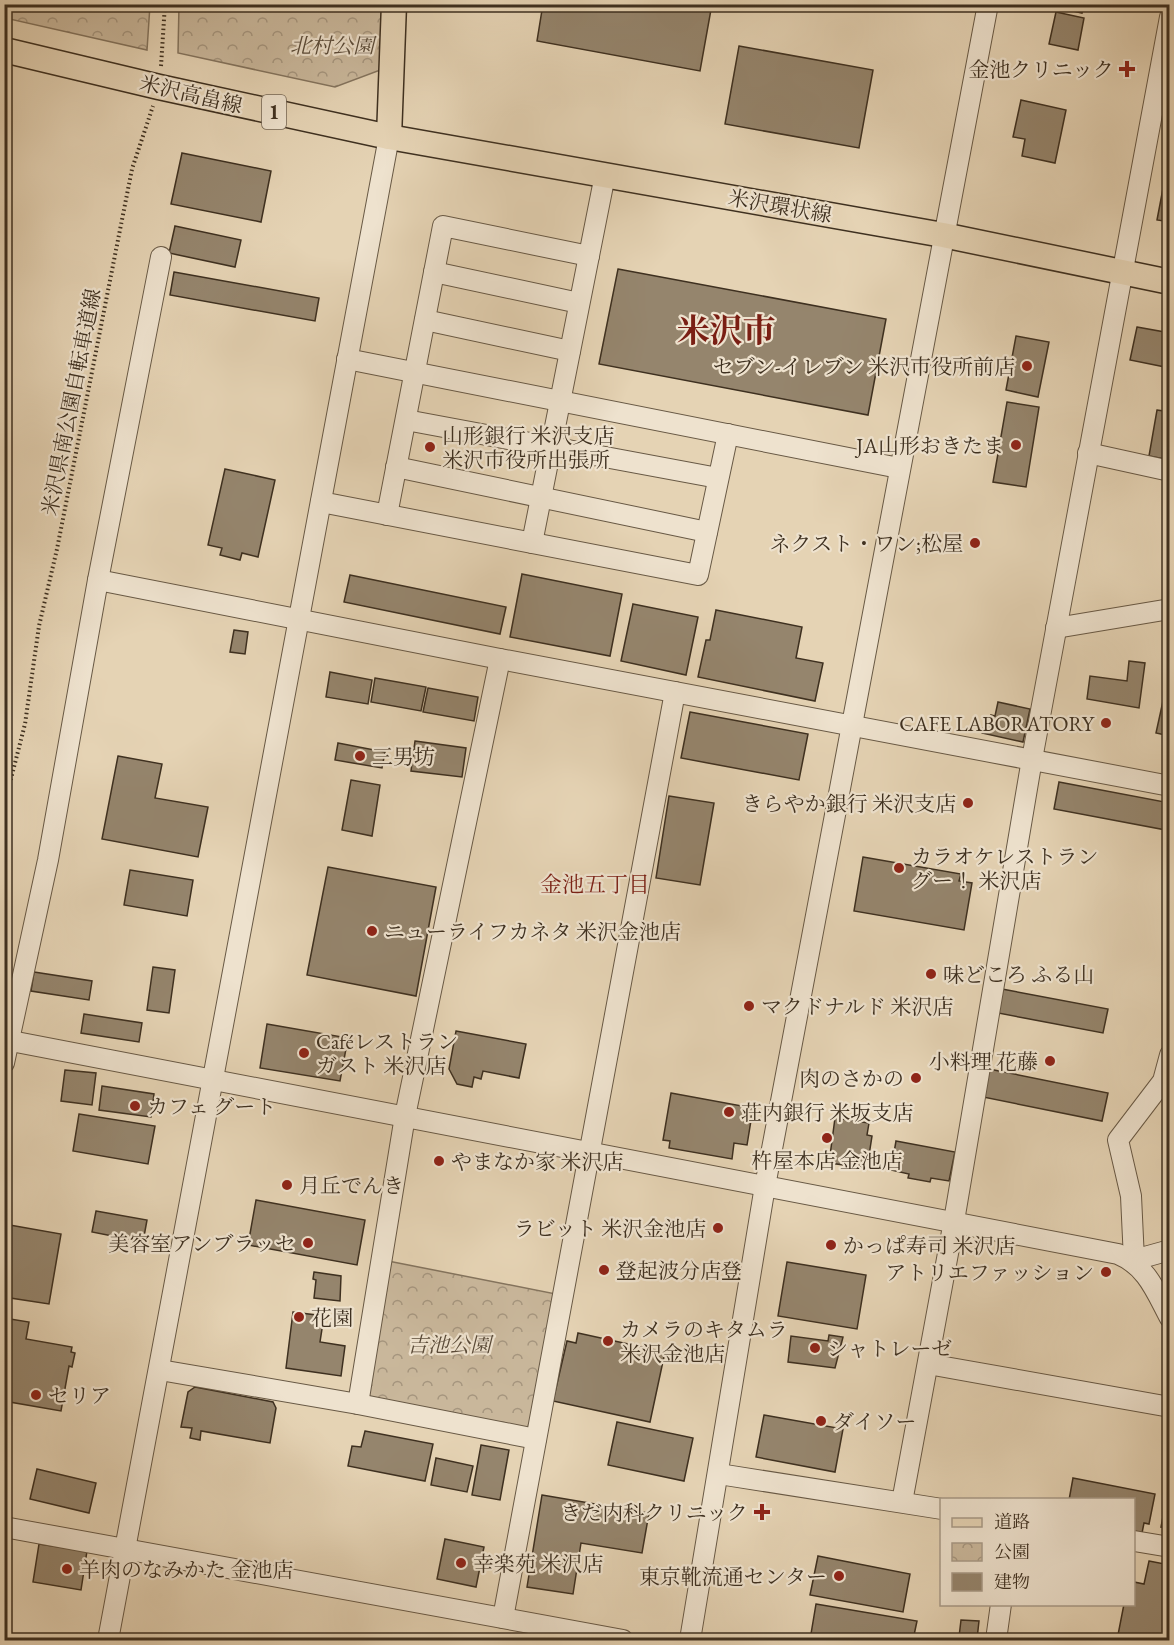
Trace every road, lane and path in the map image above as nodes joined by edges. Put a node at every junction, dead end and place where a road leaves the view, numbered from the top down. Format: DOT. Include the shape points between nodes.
graph roads {
  1 [pos="165,4"];
  2 [pos="394,4"];
  3 [pos="988,4"];
  4 [pos="1170,17"];
  5 [pos="4,50"];
  6 [pos="159,87"];
  7 [pos="388,137"];
  8 [pos="605,175"];
  9 [pos="943,235"];
  10 [pos="589,256"];
  11 [pos="160,257"];
  12 [pos="434,272"];
  13 [pos="1121,273"];
  14 [pos="1170,282"];
  15 [pos="579,303"];
  16 [pos="425,320"];
  17 [pos="570,351"];
  18 [pos="347,359"];
  19 [pos="414,372"];
  20 [pos="560,401"];
  21 [pos="406,420"];
  22 [pos="728,434"];
  23 [pos="551,447"];
  24 [pos="1088,453"];
  25 [pos="396,467"];
  26 [pos="899,468"];
  27 [pos="1170,471"];
  28 [pos="718,478"];
  29 [pos="541,498"];
  30 [pos="321,502"];
  31 [pos="387,515"];
  32 [pos="707,532"];
  33 [pos="532,543"];
  34 [pos="98,580"];
  35 [pos="1170,609"];
  36 [pos="299,620"];
  37 [pos="1056,628"];
  38 [pos="500,659"];
  39 [pos="675,692"];
  40 [pos="851,724"];
  41 [pos="1032,759"];
  42 [pos="1170,786"];
  43 [pos="4,806"];
  44 [pos="11,1041"];
  45 [pos="1170,1055"];
  46 [pos="4,1063"];
  47 [pos="213,1081"];
  48 [pos="405,1116"];
  49 [pos="590,1151"];
  50 [pos="765,1186"];
  51 [pos="954,1221"];
  52 [pos="1170,1250"];
  53 [pos="1134,1260"];
  54 [pos="1170,1318"];
  55 [pos="928,1364"];
  56 [pos="160,1370"];
  57 [pos="358,1404"];
  58 [pos="1170,1407"];
  59 [pos="536,1439"];
  60 [pos="719,1474"];
  61 [pos="902,1502"];
  62 [pos="940,1509"];
  63 [pos="4,1527"];
  64 [pos="1135,1541"];
  65 [pos="1170,1547"];
  66 [pos="126,1549"];
  67 [pos="1001,1606"];
  68 [pos="503,1618"];
  69 [pos="108,1641"];
  70 [pos="623,1641"];
  71 [pos="690,1641"];
  72 [pos="996,1641"];
  1 -- 6 [label="path, 米沢県南公園自転車道線"];
  2 -- 7 [label="main road"];
  3 -- 9 [label="street"];
  4 -- 13 [label="street"];
  5 -- 6 [label="main road, 米沢高畠線 / 1"];
  6 -- 7 [label="main road, 米沢高畠線 / 1"];
  6 -- 43 [label="path, 米沢県南公園自転車道線" via="130,180 39,626 25,724"];
  7 -- 8 [label="main road, 米沢環状線"];
  7 -- 18 [label="street"];
  8 -- 9 [label="main road, 米沢環状線"];
  8 -- 10 [label="street"];
  9 -- 13 [label="main road, 米沢環状線"];
  9 -- 26 [label="street"];
  10 -- 12 [label="street" via="443,226"];
  10 -- 15 [label="street"];
  11 -- 34 [label="street"];
  12 -- 15 [label="street"];
  12 -- 16 [label="street"];
  13 -- 14 [label="main road, 米沢環状線"];
  13 -- 24 [label="street"];
  15 -- 17 [label="street"];
  16 -- 17 [label="street"];
  16 -- 19 [label="street"];
  17 -- 20 [label="street"];
  18 -- 19 [label="street"];
  18 -- 30 [label="street"];
  19 -- 20 [label="street"];
  19 -- 21 [label="street"];
  20 -- 22 [label="street"];
  20 -- 23 [label="street"];
  21 -- 23 [label="street"];
  21 -- 25 [label="street"];
  22 -- 26 [label="street"];
  22 -- 28 [label="street"];
  23 -- 28 [label="street"];
  23 -- 29 [label="street"];
  24 -- 27 [label="street"];
  24 -- 37 [label="street"];
  25 -- 29 [label="street"];
  25 -- 31 [label="street"];
  26 -- 40 [label="street"];
  28 -- 32 [label="street"];
  29 -- 32 [label="street"];
  29 -- 33 [label="street"];
  30 -- 31 [label="street"];
  30 -- 36 [label="street"];
  31 -- 33 [label="street"];
  32 -- 33 [label="street" via="698,575"];
  34 -- 36 [label="street"];
  34 -- 44 [label="street"];
  35 -- 37 [label="street"];
  36 -- 38 [label="street"];
  36 -- 47 [label="street"];
  37 -- 41 [label="street"];
  38 -- 39 [label="street"];
  38 -- 48 [label="street"];
  39 -- 40 [label="street"];
  39 -- 49 [label="street"];
  40 -- 41 [label="street"];
  40 -- 50 [label="street"];
  41 -- 42 [label="street"];
  41 -- 51 [label="street"];
  44 -- 46 [label="street"];
  44 -- 47 [label="street"];
  45 -- 53 [label="street" via="1163,1081 1118,1140 1131,1196"];
  47 -- 48 [label="street"];
  47 -- 56 [label="street"];
  48 -- 49 [label="street"];
  48 -- 57 [label="street"];
  49 -- 50 [label="street"];
  49 -- 59 [label="street"];
  50 -- 51 [label="street"];
  50 -- 60 [label="street"];
  51 -- 53 [label="street"];
  51 -- 55 [label="street"];
  52 -- 53 [label="street"];
  53 -- 54 [label="street" via="1147,1275"];
  55 -- 58 [label="street"];
  55 -- 61 [label="street"];
  56 -- 57 [label="street"];
  56 -- 66 [label="street"];
  57 -- 59 [label="street"];
  59 -- 68 [label="street"];
  60 -- 61 [label="street"];
  60 -- 71 [label="street"];
  61 -- 62 [label="street"];
  63 -- 66 [label="street"];
  64 -- 65 [label="street"];
  66 -- 68 [label="street"];
  66 -- 69 [label="street"];
  67 -- 72 [label="street"];
  68 -- 70 [label="street"];
}
